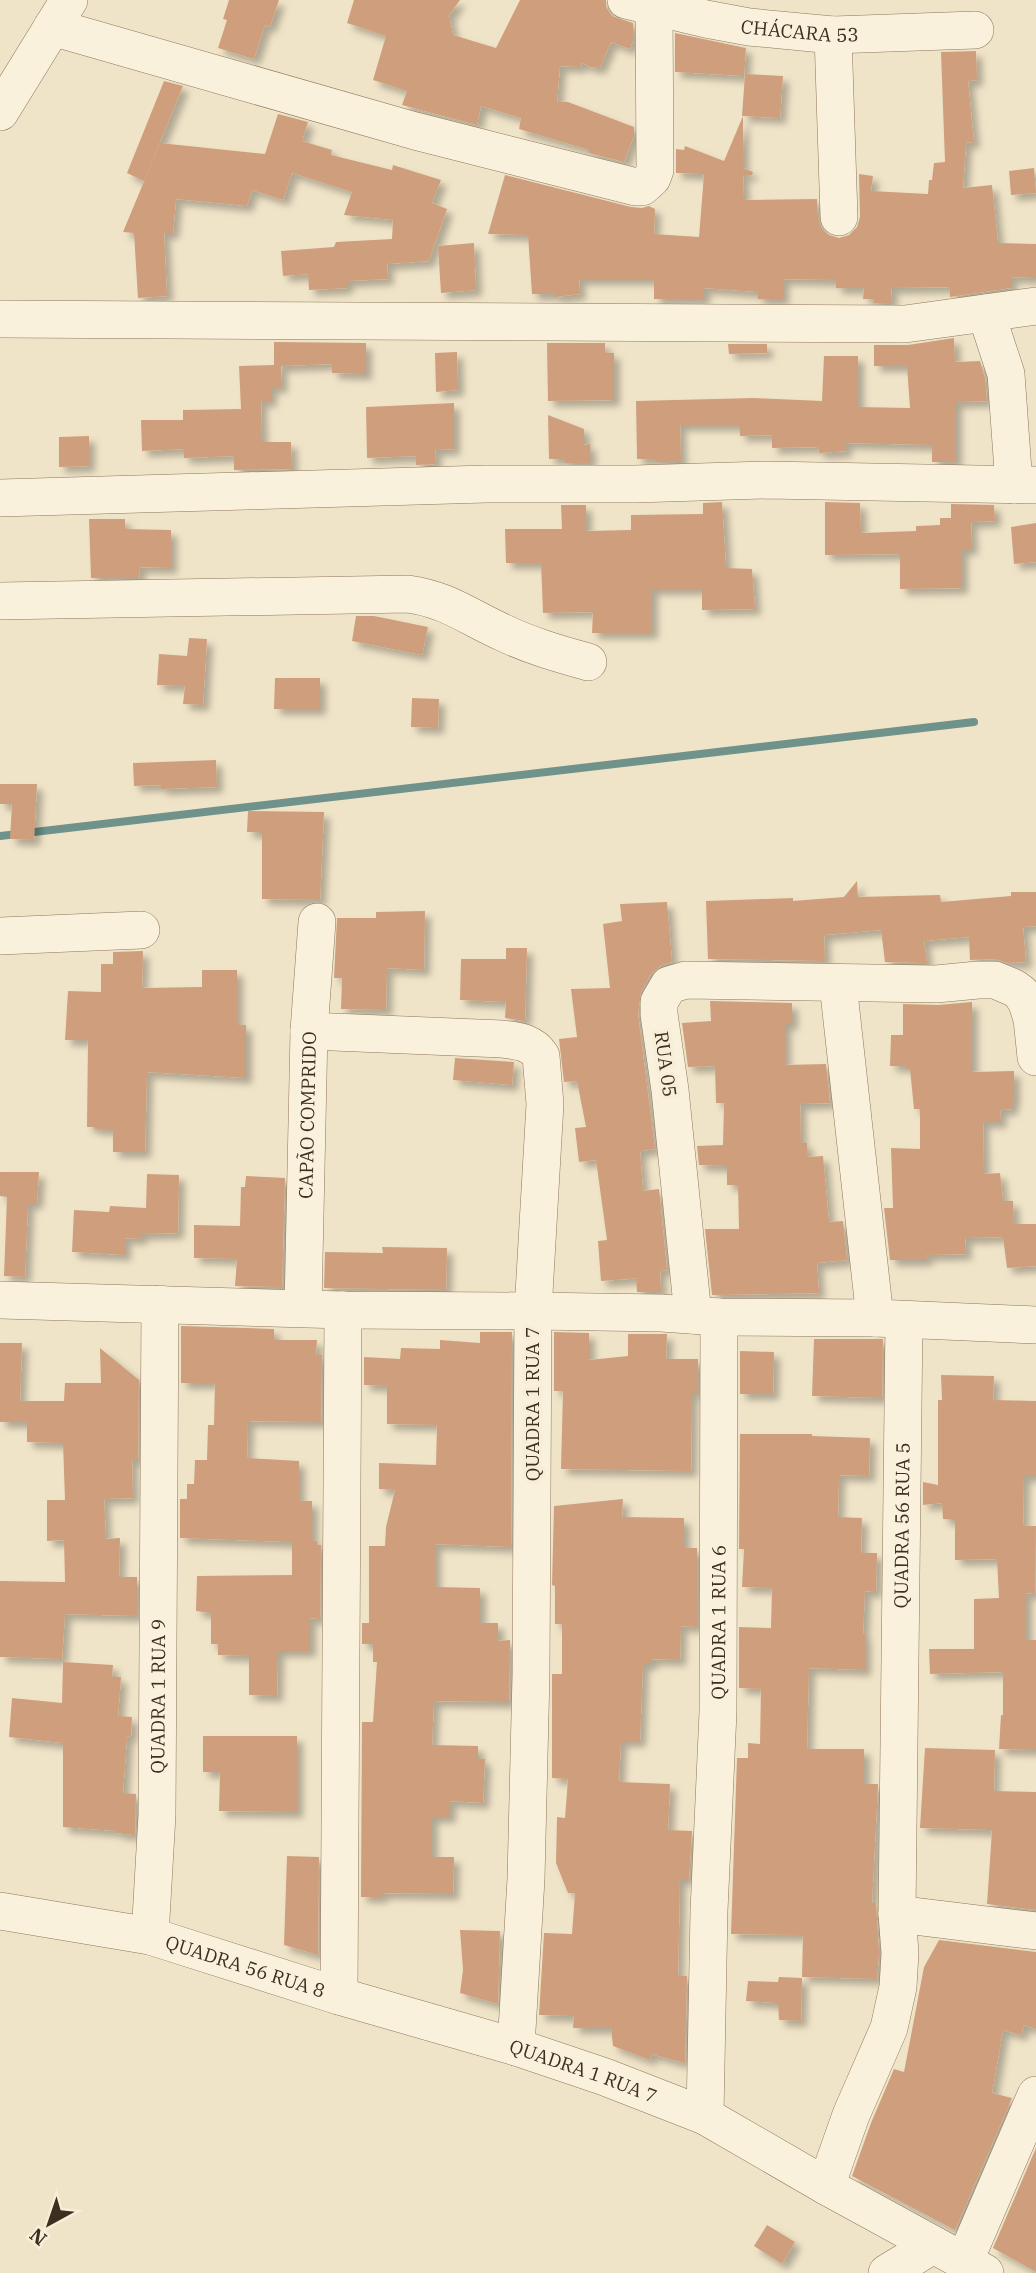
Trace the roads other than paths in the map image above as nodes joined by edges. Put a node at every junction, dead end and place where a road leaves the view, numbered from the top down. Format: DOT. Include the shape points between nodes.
graph roads {
  1 [pos="640,4"];
  2 [pos="61,13"];
  3 [pos="975,30"];
  4 [pos="832,35"];
  5 [pos="0,112"];
  6 [pos="839,216"];
  7 [pos="1036,306"];
  8 [pos="986,313"];
  9 [pos="0,319"];
  10 [pos="1025,485"];
  11 [pos="0,498"];
  12 [pos="0,601"];
  13 [pos="588,662"];
  14 [pos="317,922"];
  15 [pos="141,930"];
  16 [pos="0,936"];
  17 [pos="838,984"];
  18 [pos="309,1031"];
  19 [pos="1036,1057"];
  20 [pos="0,1300"];
  21 [pos="160,1304"];
  22 [pos="303,1307"];
  23 [pos="343,1310"];
  24 [pos="533,1311"];
  25 [pos="706,1316"];
  26 [pos="890,1320"];
  27 [pos="1036,1325"];
  28 [pos="0,1911"];
  29 [pos="897,1914"];
  30 [pos="1036,1930"];
  31 [pos="150,1936"];
  32 [pos="339,1996"];
  33 [pos="516,2047"];
  34 [pos="1036,2095"];
  35 [pos="705,2116"];
  36 [pos="826,2186"];
  37 [pos="961,2259"];
  38 [pos="887,2273"];
  1 -- 2 [label="street" via="655,170 642,187 415,131"];
  1 -- 4 [label="street, CHÁCARA 53" via="749,27"];
  2 -- 5 [label="street"];
  3 -- 4 [label="street, CHÁCARA 53"];
  4 -- 6 [label="street"];
  7 -- 8 [label="street"];
  8 -- 9 [label="street" via="905,324"];
  8 -- 10 [label="street" via="1006,374"];
  10 -- 11 [label="street" via="767,480"];
  12 -- 13 [label="street" via="408,594 447,604 516,638"];
  14 -- 18 [label="street, CAPÃO COMPRIDO"];
  15 -- 16 [label="street"];
  17 -- 19 [label="street" via="1005,983 1027,1003"];
  17 -- 25 [label="street, RUA 05" via="686,980 669,985 662,995 659,1014"];
  17 -- 26 [label="street, QUADRA 56 RUA 5"];
  18 -- 22 [label="street, CAPÃO COMPRIDO"];
  18 -- 24 [label="street" via="502,1039 523,1042 537,1051 545,1104"];
  20 -- 21 [label="street"];
  21 -- 22 [label="street"];
  21 -- 31 [label="street, QUADRA 1 RUA 9" via="157,1815"];
  22 -- 23 [label="street"];
  23 -- 24 [label="street, QUADRA 1 RUA 7"];
  23 -- 32 [label="street"];
  24 -- 25 [label="street"];
  24 -- 33 [label="street, QUADRA 1 RUA 7" via="526,1879"];
  25 -- 26 [label="street"];
  25 -- 35 [label="street, QUADRA 1 RUA 6" via="718,1712"];
  26 -- 27 [label="street"];
  26 -- 29 [label="street, QUADRA 56 RUA 5"];
  28 -- 31 [label="street"];
  29 -- 30 [label="street"];
  29 -- 36 [label="street, QUADRA 56 RUA 5" via="898,1987 889,2028"];
  31 -- 32 [label="street, QUADRA 56 RUA 8"];
  32 -- 33 [label="street, QUADRA 56 RUA 8"];
  33 -- 35 [label="street, QUADRA 1 RUA 7"];
  34 -- 37 [label="street"];
  35 -- 36 [label="street"];
  36 -- 37 [label="street"];
  37 -- 38 [label="street"];
}
